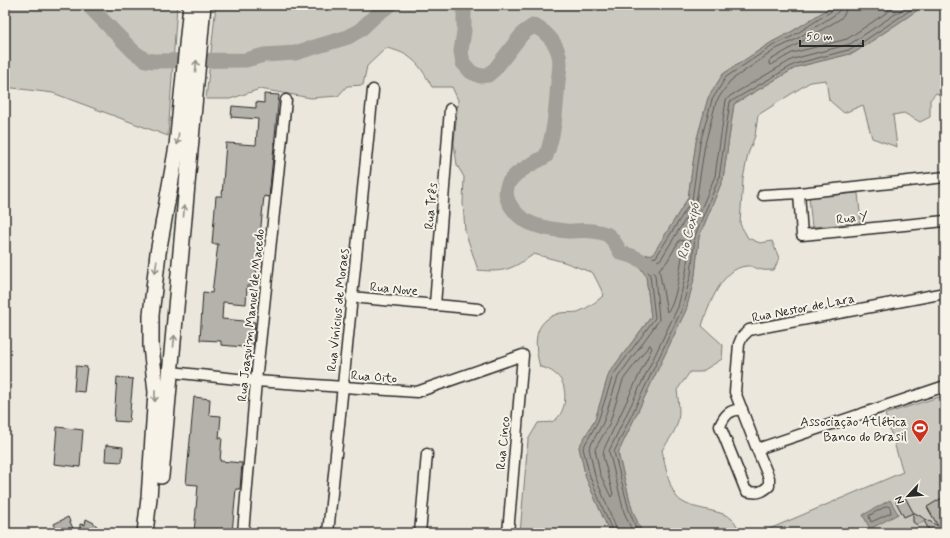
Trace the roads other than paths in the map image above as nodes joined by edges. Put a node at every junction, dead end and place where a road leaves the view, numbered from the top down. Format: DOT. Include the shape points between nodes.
graph roads {
  1 [pos="191,5"];
  2 [pos="203,5"];
  3 [pos="195,27"];
  4 [pos="374,90"];
  5 [pos="286,100"];
  6 [pos="187,102"];
  7 [pos="450,108"];
  8 [pos="945,177"];
  9 [pos="799,193"];
  10 [pos="763,195"];
  11 [pos="945,221"];
  12 [pos="945,293"];
  13 [pos="351,297"];
  14 [pos="435,305"];
  15 [pos="479,309"];
  16 [pos="522,355"];
  17 [pos="171,372"];
  18 [pos="256,381"];
  19 [pos="945,386"];
  20 [pos="342,387"];
  21 [pos="742,409"];
  22 [pos="758,449"];
  23 [pos="427,454"];
  24 [pos="145,533"];
  25 [pos="155,533"];
  26 [pos="243,533"];
  27 [pos="328,533"];
  28 [pos="420,533"];
  29 [pos="508,533"];
  1 -- 3 [label="main road"];
  2 -- 3 [label="main road"];
  3 -- 6 [label="main road"];
  4 -- 13 [label="street, Rua Vinícius de Moraes"];
  5 -- 18 [label="street, Rua Joaquim Manuel de Macedo"];
  17 -- 6 [label="main road, one-way"];
  6 -- 24 [label="main road, one-way" via="158,253 151,315 151,346 156,392"];
  7 -- 14 [label="street, Rua Três"];
  8 -- 9 [label="street"];
  9 -- 10 [label="street"];
  9 -- 11 [label="street, Rua Y" via="802,235"];
  12 -- 21 [label="street, Rua Nestor de Lara" via="749,330 739,344 735,392"];
  13 -- 14 [label="street, Rua Nove"];
  13 -- 20 [label="street, Rua Vinícius de Moraes"];
  14 -- 15 [label="street, Rua Nove"];
  16 -- 20 [label="street, Rua Oito" via="417,392"];
  16 -- 29 [label="street, Rua Cinco"];
  17 -- 18 [label="street, Rua Oito"];
  17 -- 25 [label="main road"];
  18 -- 20 [label="street, Rua Oito"];
  18 -- 26 [label="street, Rua Joaquim Manuel de Macedo"];
  19 -- 22 [label="street"];
  20 -- 27 [label="street, Rua Vinícius de Moraes"];
  21 -- 22 [label="street, Rua Nestor de Lara"];
  21 -- 22 [label="street, Rua Nestor de Lara" via="728,413 720,426 746,491 754,494 769,486 769,478"];
  23 -- 28 [label="street"];
}
